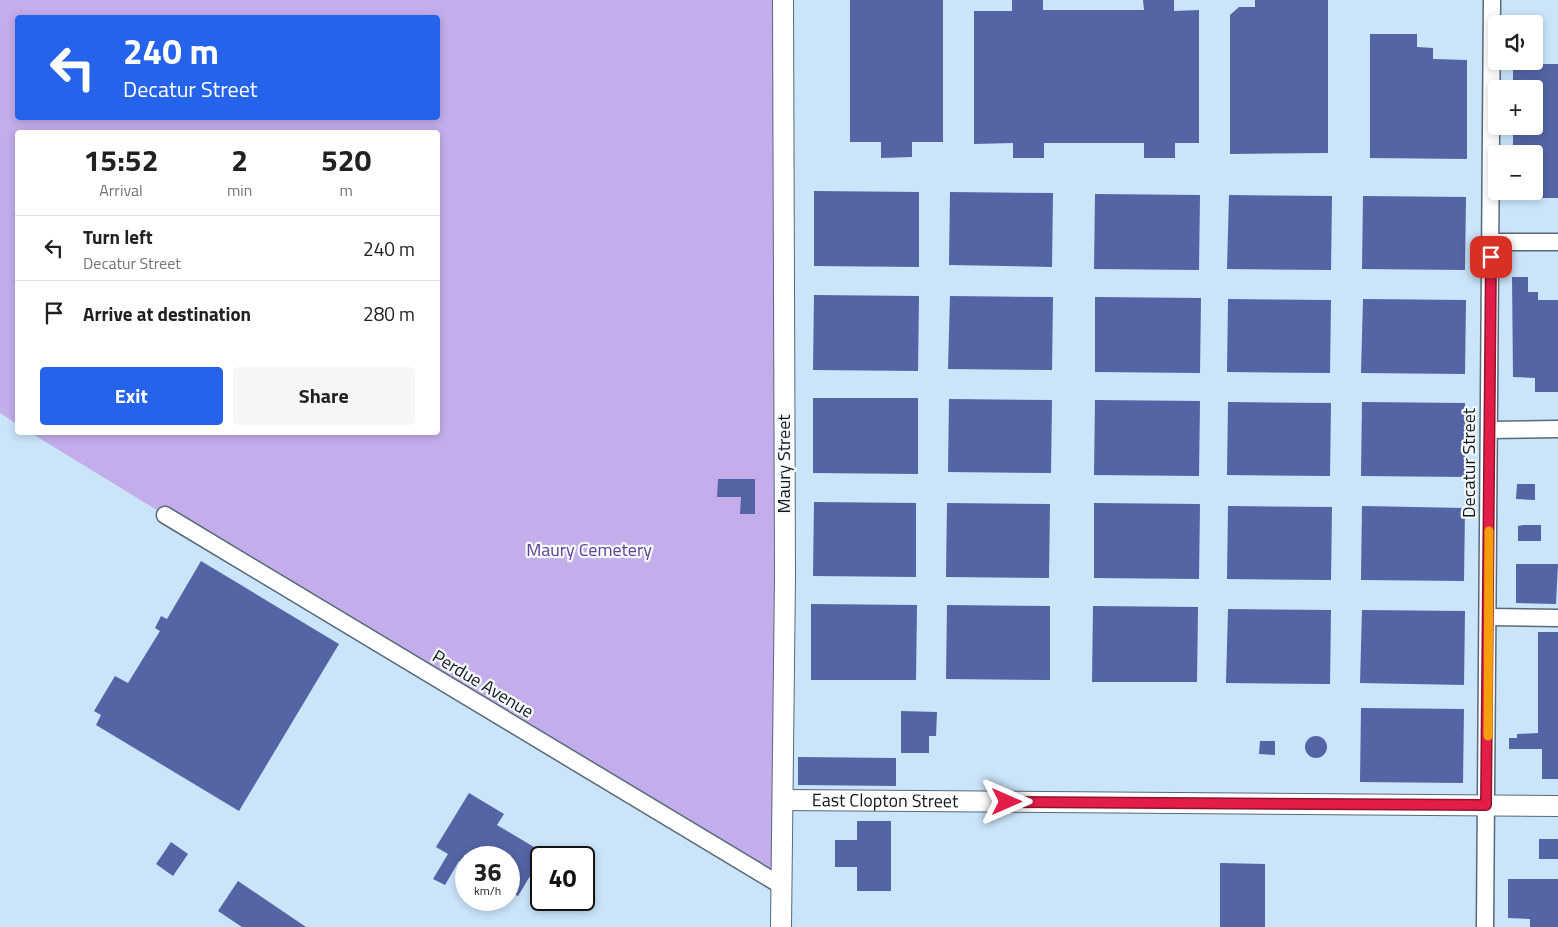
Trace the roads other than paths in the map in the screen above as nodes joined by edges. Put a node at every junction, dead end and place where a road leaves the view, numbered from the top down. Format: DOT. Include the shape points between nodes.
graph roads {
  1 [pos="783,0"];
  2 [pos="1492,0"];
  3 [pos="1491,242"];
  4 [pos="1558,242"];
  5 [pos="1558,429"];
  6 [pos="1490,430"];
  7 [pos="165,515"];
  8 [pos="1489,617"];
  9 [pos="1558,618"];
  10 [pos="783,800"];
  11 [pos="1486,805"];
  12 [pos="1558,806"];
  13 [pos="782,886"];
  14 [pos="781,927"];
  15 [pos="1485,927"];
  1 -- 10 [label="street, Maury Street"];
  2 -- 3 [label="street, Decatur Street"];
  3 -- 4 [label="street"];
  3 -- 6 [label="street, Decatur Street"];
  5 -- 6 [label="street"];
  6 -- 8 [label="street, Decatur Street"];
  7 -- 13 [label="street, Perdue Avenue"];
  8 -- 9 [label="street"];
  8 -- 11 [label="street, Decatur Street"];
  10 -- 11 [label="street, East Clopton Street"];
  10 -- 13 [label="street, Maury Street"];
  11 -- 12 [label="street, East Clopton Street"];
  11 -- 15 [label="street, Decatur Street"];
  13 -- 14 [label="street, Maury Street"];
}
